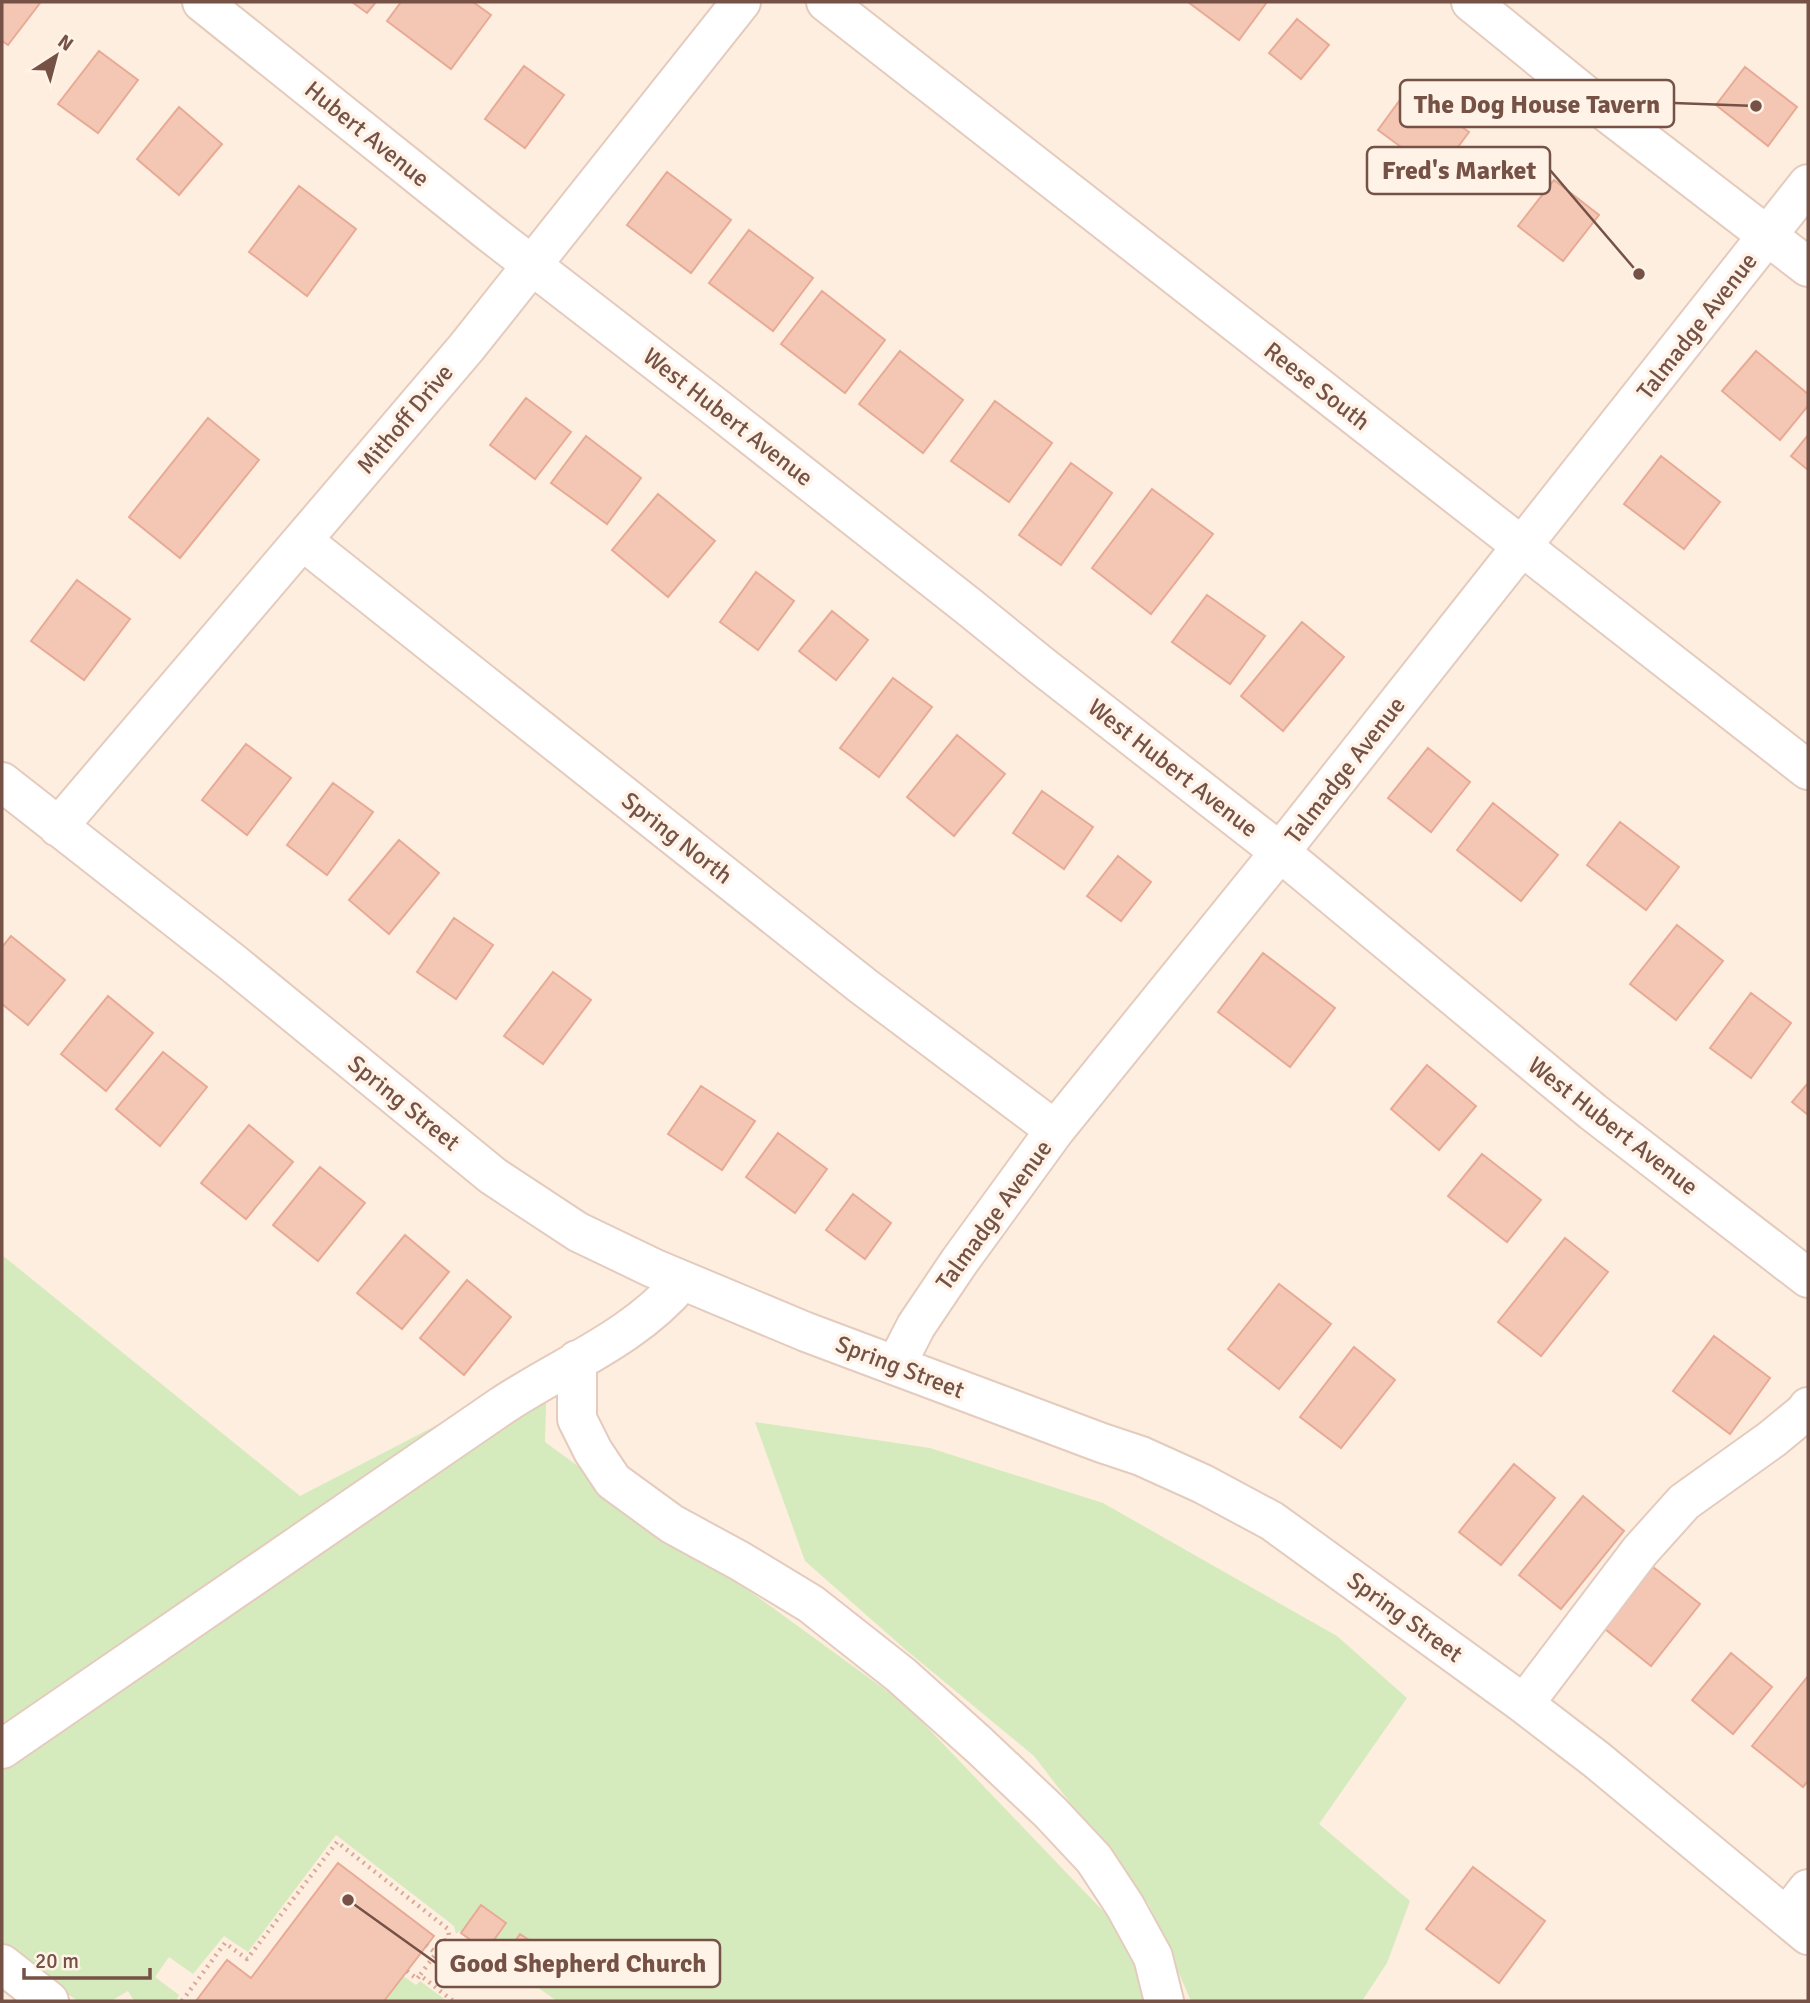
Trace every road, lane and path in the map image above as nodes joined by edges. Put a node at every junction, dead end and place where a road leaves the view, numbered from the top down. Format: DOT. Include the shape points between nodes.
graph roads {
  1 [pos="202,2"];
  2 [pos="741,2"];
  3 [pos="826,2"];
  4 [pos="1471,2"];
  5 [pos="1808,184"];
  6 [pos="1768,236"];
  7 [pos="533,265"];
  8 [pos="1808,267"];
  9 [pos="303,541"];
  10 [pos="1522,546"];
  11 [pos="1808,770"];
  12 [pos="2,782"];
  13 [pos="58,827"];
  14 [pos="1280,852"];
  15 [pos="1055,1130"];
  16 [pos="1808,1278"];
  17 [pos="682,1281"];
  18 [pos="577,1360"];
  19 [pos="896,1365"];
  20 [pos="1808,1407"];
  21 [pos="1524,1704"];
  22 [pos="2,1749"];
  23 [pos="1801,1914"];
  24 [pos="426,1945"];
  25 [pos="436,1953"];
  26 [pos="2,1964"];
  27 [pos="407,1971"];
  28 [pos="420,1975"];
  29 [pos="49,2001"];
  30 [pos="182,2001"];
  31 [pos="453,2001"];
  32 [pos="1164,2001"];
  1 -- 7 [label="street, Hubert Avenue"];
  2 -- 7 [label="street, Mithoff Drive"];
  3 -- 10 [label="street, Reese South"];
  4 -- 6 [label="street"];
  5 -- 6 [label="street, Talmadge Avenue"];
  6 -- 8 [label="street"];
  6 -- 10 [label="street, Talmadge Avenue"];
  7 -- 9 [label="street, Mithoff Drive"];
  7 -- 14 [label="street, West Hubert Avenue"];
  9 -- 13 [label="street, Mithoff Drive"];
  9 -- 15 [label="street, Spring North" via="863,986"];
  10 -- 11 [label="street, Reese South"];
  10 -- 14 [label="street, Talmadge Avenue"];
  12 -- 13 [label="street, Spring Street"];
  13 -- 17 [label="street, Spring Street" via="233,962 493,1176 578,1232"];
  14 -- 15 [label="street, Talmadge Avenue"];
  14 -- 16 [label="street, West Hubert Avenue" via="1593,1112"];
  15 -- 19 [label="street, Talmadge Avenue" via="959,1262"];
  17 -- 18 [label="street" via="637,1325"];
  17 -- 19 [label="street, Spring Street"];
  18 -- 22 [label="street"];
  18 -- 32 [label="street" via="577,1419 613,1481 672,1524 811,1604 901,1675 1050,1812 1094,1859 1125,1906 1153,1956"];
  19 -- 21 [label="street, Spring Street" via="1141,1456 1272,1521"];
  20 -- 21 [label="street" via="1772,1440 1684,1502 1640,1551"];
  21 -- 23 [label="street, Spring Street"];
  24 -- 25 [label="path"];
  25 -- 28 [label="path"];
  25 -- 30 [label="path" via="449,1936 448,1929 337,1842 247,1959 225,1943"];
  26 -- 29 [label="street"];
  27 -- 28 [label="path" via="416,1979"];
  28 -- 31 [label="path"];
}
